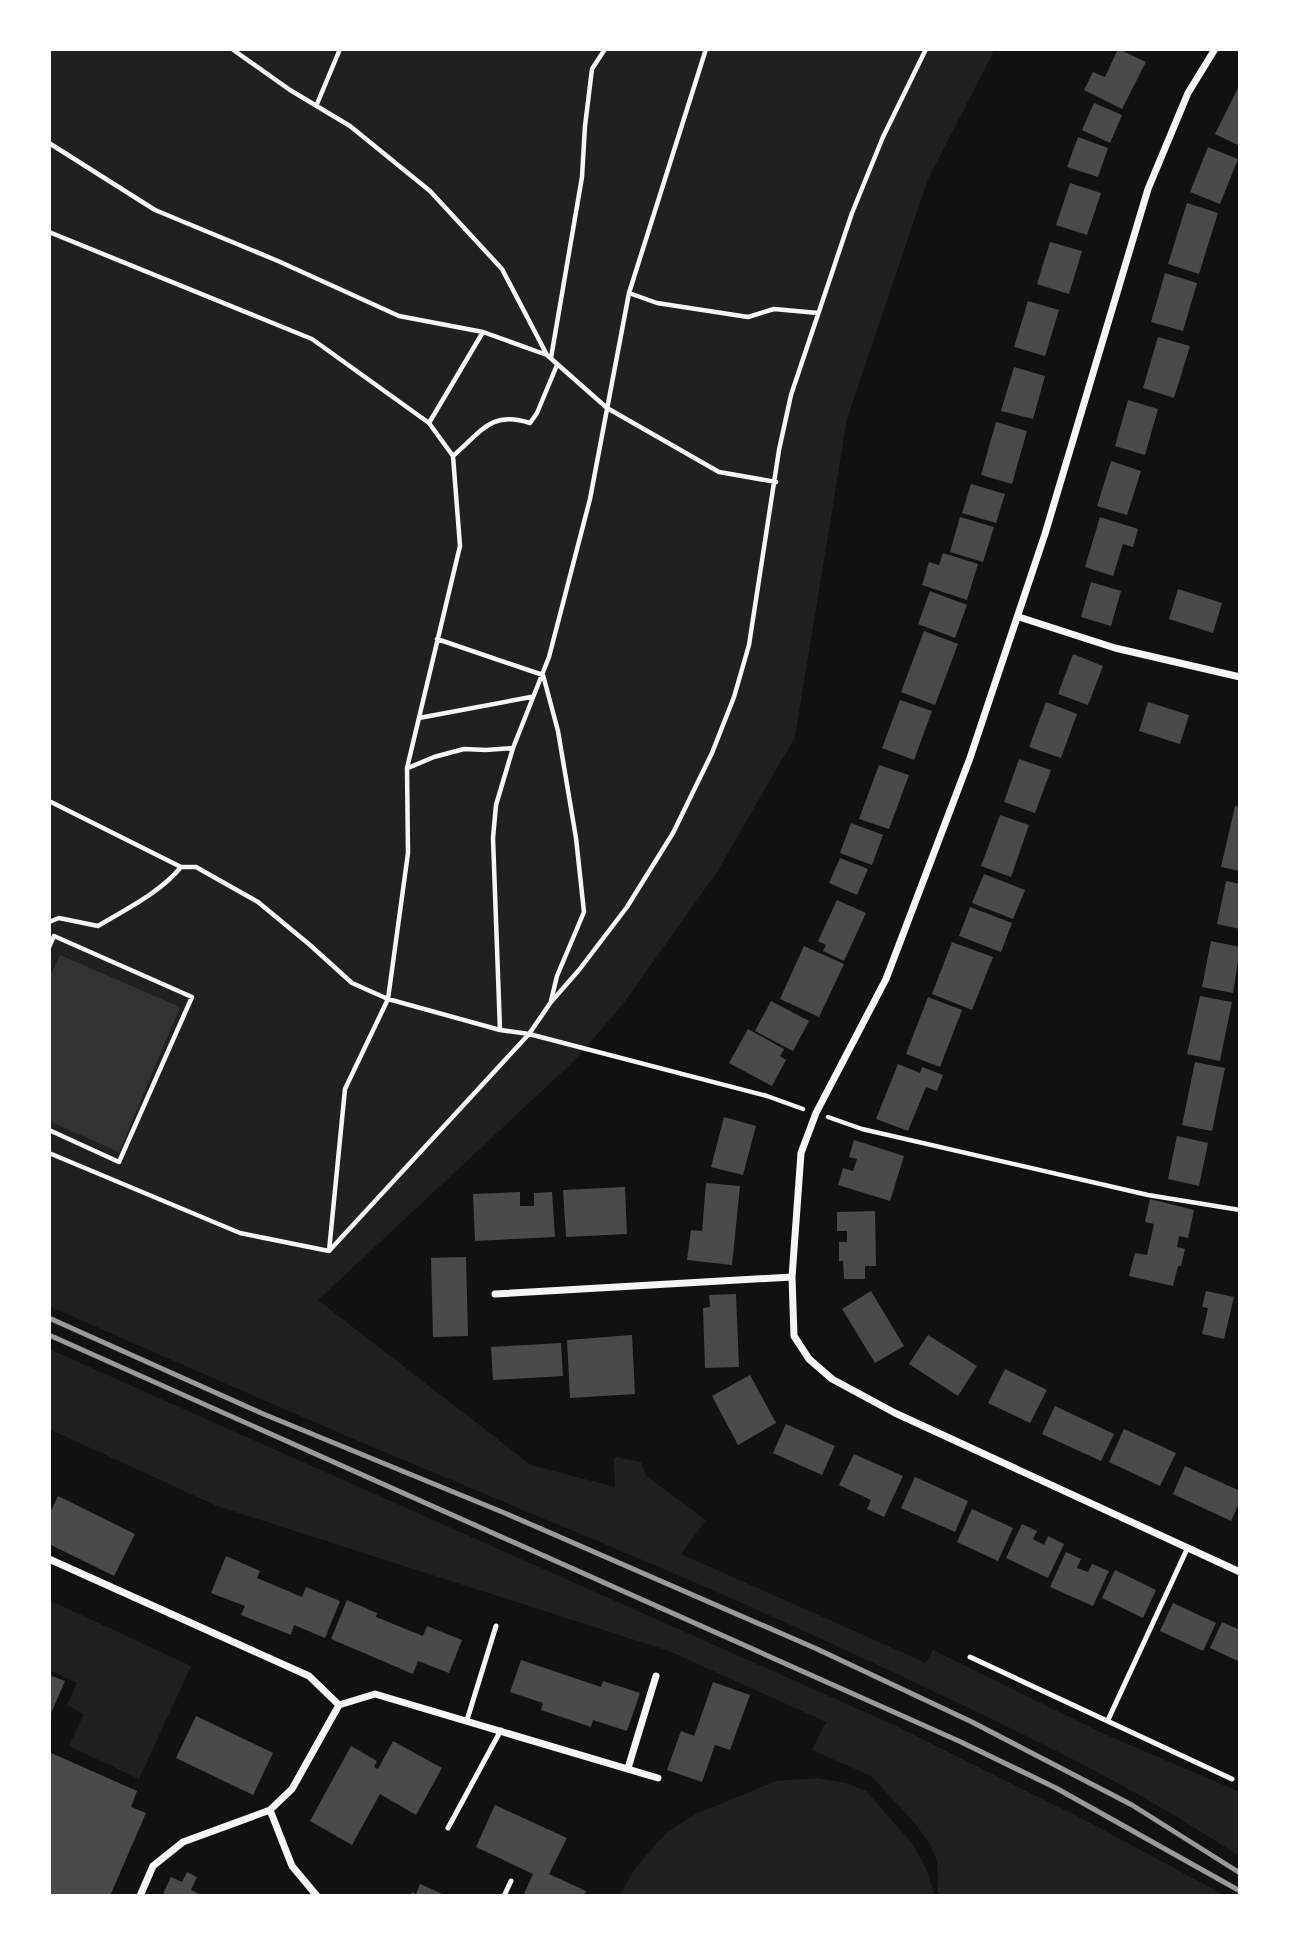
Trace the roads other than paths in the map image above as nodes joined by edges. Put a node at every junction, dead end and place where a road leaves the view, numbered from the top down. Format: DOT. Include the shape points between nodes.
graph roads {
  1 [pos="1215,49"];
  2 [pos="1019,617"];
  3 [pos="1240,677"];
  4 [pos="792,1276"];
  5 [pos="495,1294"];
  6 [pos="1188,1547"];
  7 [pos="49,1559"];
  8 [pos="1240,1572"];
  9 [pos="496,1626"];
  10 [pos="970,1657"];
  11 [pos="656,1676"];
  12 [pos="339,1705"];
  13 [pos="467,1720"];
  14 [pos="1108,1720"];
  15 [pos="501,1730"];
  16 [pos="628,1769"];
  17 [pos="658,1778"];
  18 [pos="1232,1779"];
  19 [pos="270,1810"];
  20 [pos="448,1828"];
  21 [pos="511,1881"];
  22 [pos="140,1896"];
  23 [pos="317,1896"];
  24 [pos="504,1896"];
  1 -- 2 [label="street" via="1188,93 1148,189"];
  2 -- 3 [label="street" via="1115,648"];
  2 -- 4 [label="street" via="886,979 801,1153"];
  4 -- 5 [label="street"];
  4 -- 6 [label="street" via="794,1336 809,1359 832,1379 895,1413"];
  6 -- 8 [label="street"];
  6 -- 14 [label="lane"];
  7 -- 12 [label="street" via="309,1676"];
  9 -- 13 [label="lane"];
  10 -- 14 [label="lane"];
  11 -- 16 [label="street"];
  12 -- 13 [label="street" via="375,1694"];
  12 -- 19 [label="street" via="292,1789"];
  13 -- 15 [label="street"];
  14 -- 18 [label="lane"];
  15 -- 16 [label="street"];
  15 -- 20 [label="lane"];
  16 -- 17 [label="street"];
  19 -- 22 [label="street" via="183,1842 153,1866"];
  19 -- 23 [label="street" via="292,1866"];
  21 -- 24 [label="lane"];
}
